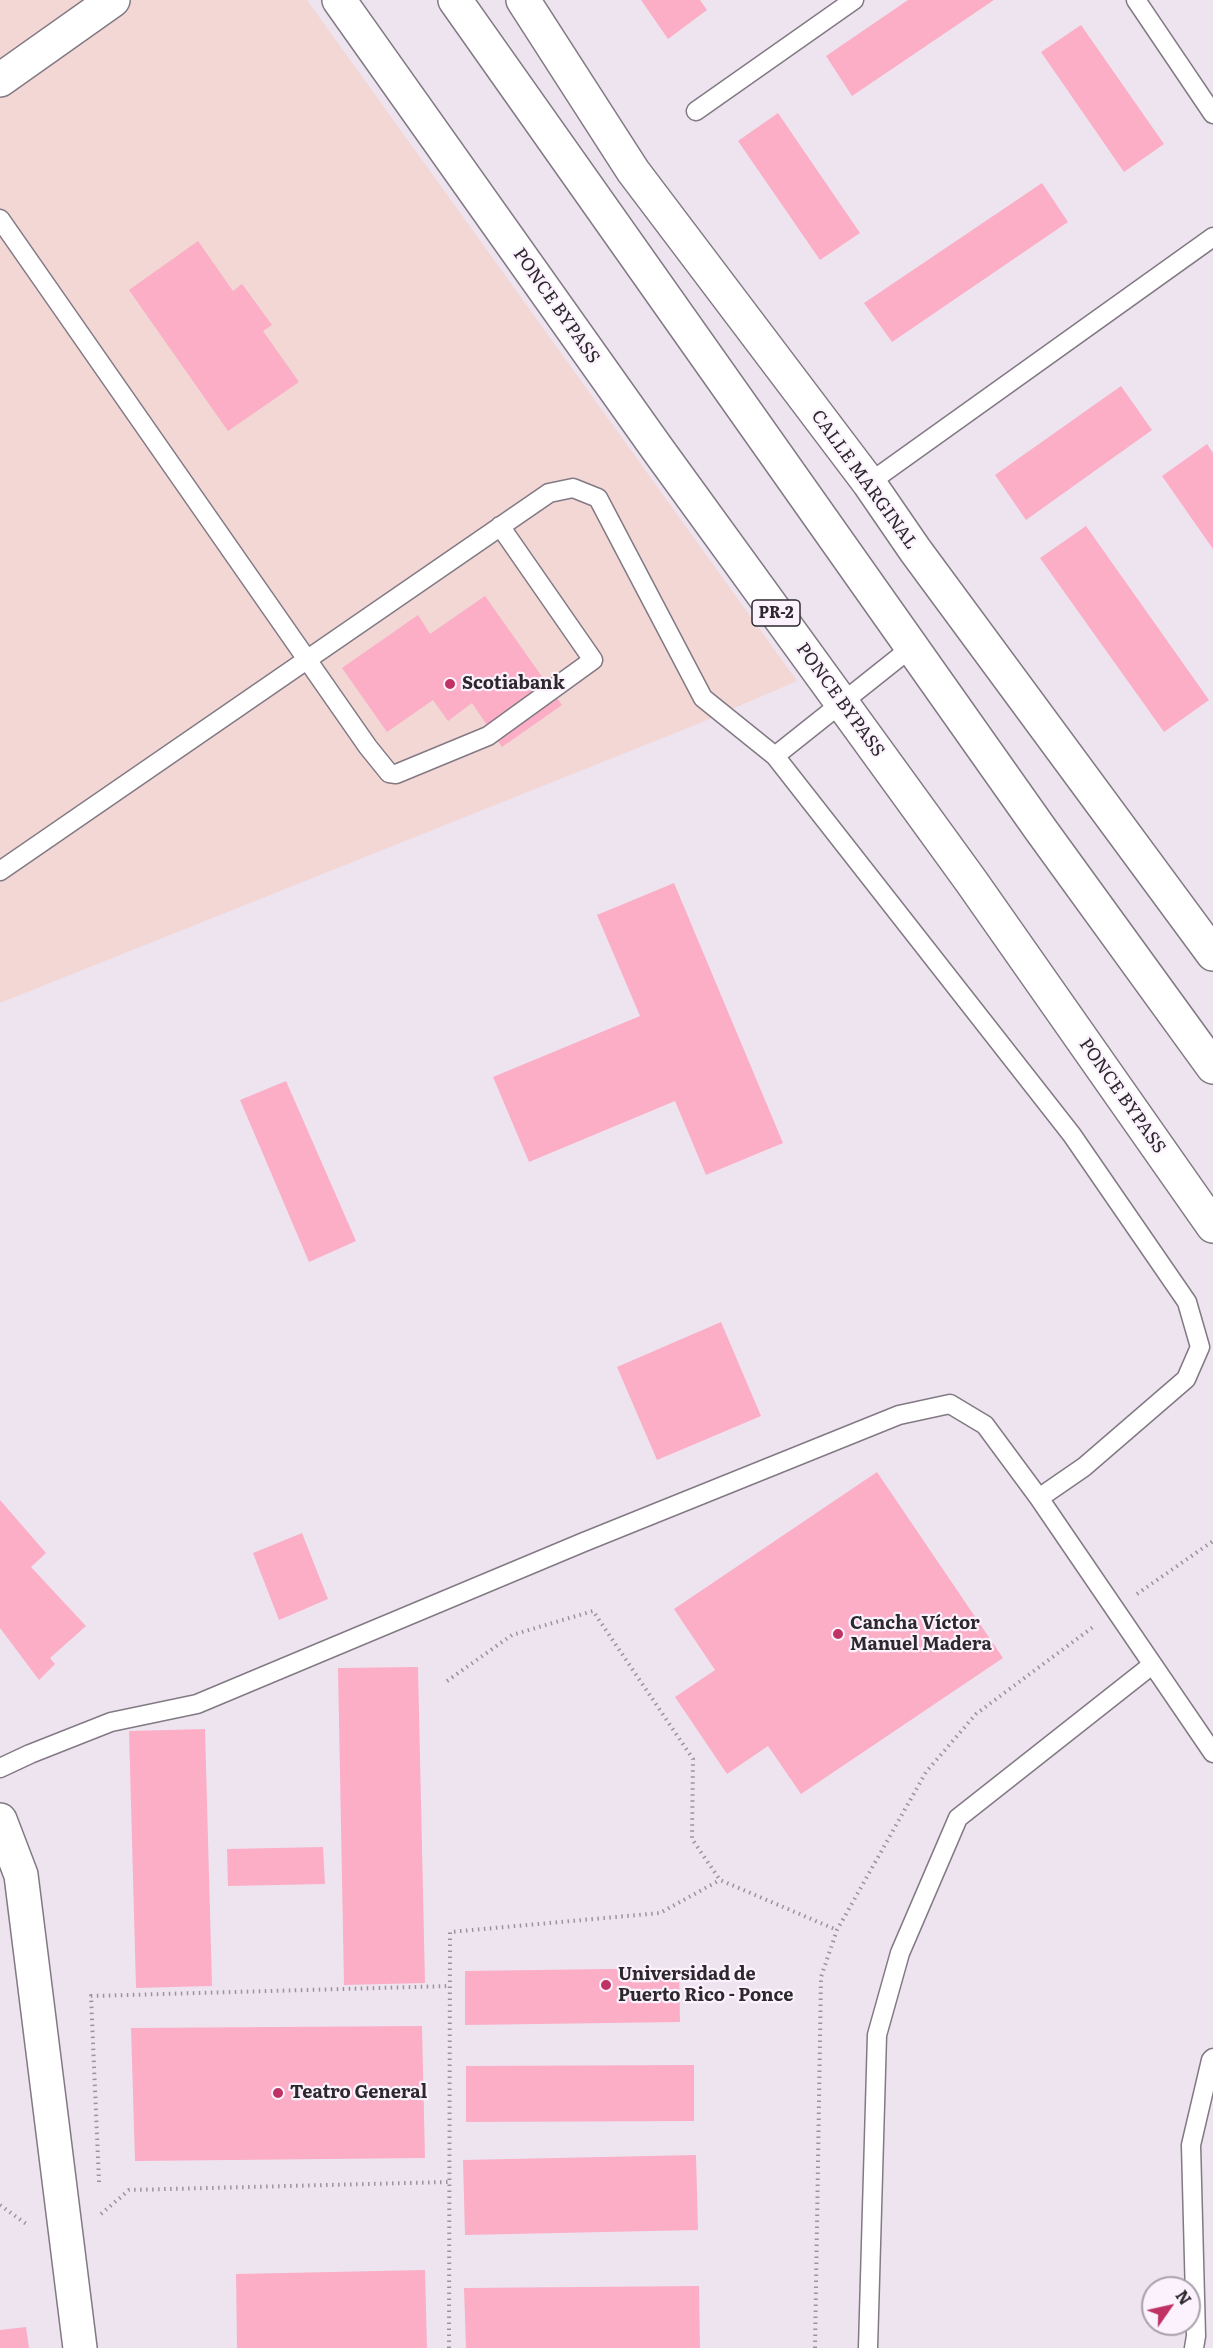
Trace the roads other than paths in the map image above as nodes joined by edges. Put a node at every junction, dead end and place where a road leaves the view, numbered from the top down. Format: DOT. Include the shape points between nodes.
graph roads {
  1 [pos="113,0"];
  2 [pos="339,0"];
  3 [pos="455,0"];
  4 [pos="523,0"];
  5 [pos="854,0"];
  6 [pos="1136,0"];
  7 [pos="0,80"];
  8 [pos="696,111"];
  9 [pos="1213,114"];
  10 [pos="0,219"];
  11 [pos="1213,237"];
  12 [pos="869,483"];
  13 [pos="500,526"];
  14 [pos="912,647"];
  15 [pos="307,659"];
  16 [pos="843,704"];
  17 [pos="775,756"];
  18 [pos="0,871"];
  19 [pos="1213,954"];
  20 [pos="1213,1067"];
  21 [pos="1213,1226"];
  22 [pos="1039,1498"];
  23 [pos="1152,1665"];
  24 [pos="1213,1753"];
  25 [pos="0,1768"];
  26 [pos="0,1820"];
  27 [pos="1213,2058"];
  28 [pos="80,2348"];
  29 [pos="868,2348"];
  30 [pos="1194,2348"];
  1 -- 7 [label="main road"];
  2 -- 16 [label="main road, PONCE BYPASS / PR-2"];
  3 -- 14 [label="main road"];
  4 -- 12 [label="main road, CALLE MARGINAL" via="633,171"];
  5 -- 8 [label="lane"];
  6 -- 9 [label="lane"];
  10 -- 15 [label="lane"];
  11 -- 12 [label="lane"];
  12 -- 19 [label="main road, CALLE MARGINAL"];
  13 -- 15 [label="lane"];
  13 -- 15 [label="lane" via="593,660 488,736 396,774 389,773"];
  13 -- 17 [label="lane" via="549,492 573,488 598,498 703,698"];
  14 -- 16 [label="lane"];
  14 -- 20 [label="main road"];
  15 -- 18 [label="lane"];
  16 -- 17 [label="lane"];
  16 -- 21 [label="main road, PONCE BYPASS / PR-2"];
  17 -- 22 [label="lane" via="1072,1135 1188,1302 1200,1347 1186,1379 1084,1467"];
  22 -- 23 [label="lane"];
  22 -- 25 [label="lane" via="985,1425 959,1409 950,1404 899,1415 196,1704 111,1722"];
  23 -- 24 [label="lane"];
  23 -- 29 [label="lane" via="958,1818 905,1943 877,2035"];
  26 -- 28 [label="main road" via="21,1875"];
  27 -- 30 [label="lane" via="1191,2145 1197,2336"];
}
